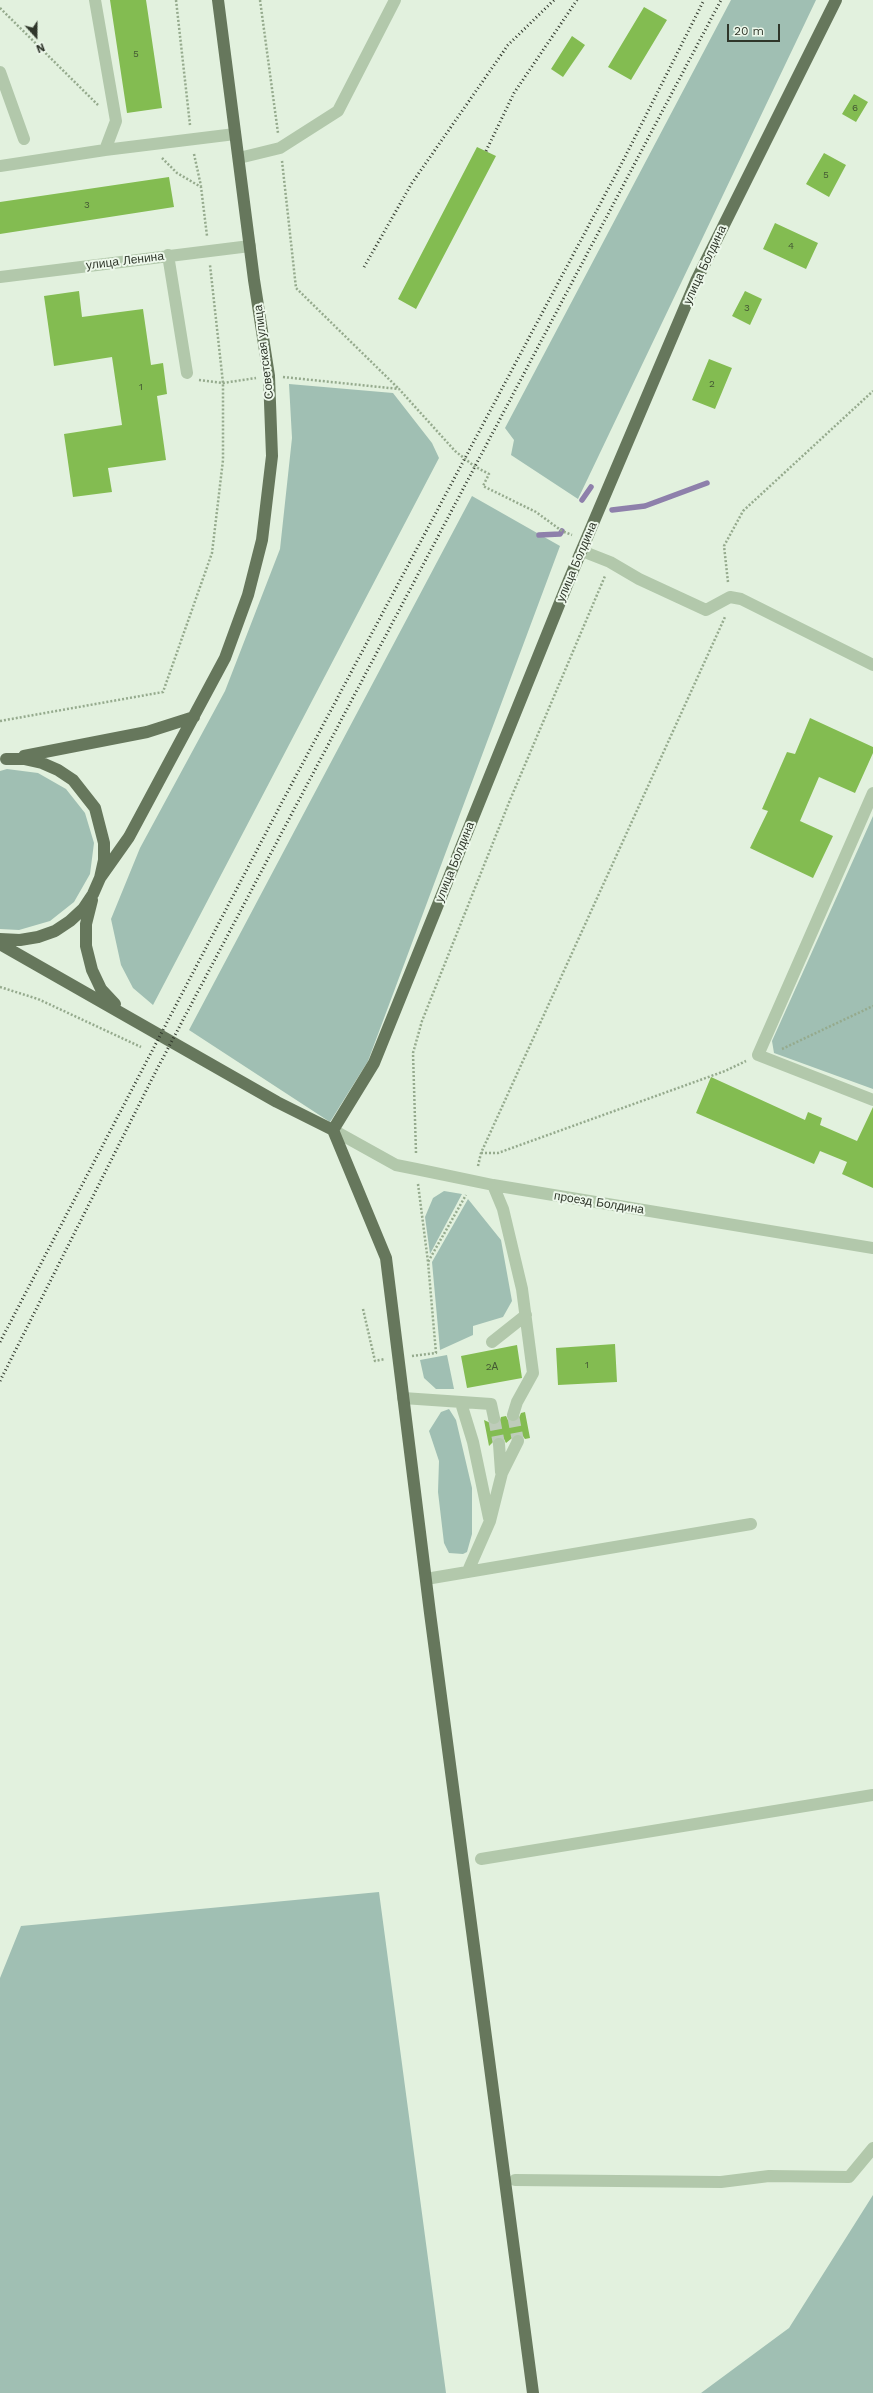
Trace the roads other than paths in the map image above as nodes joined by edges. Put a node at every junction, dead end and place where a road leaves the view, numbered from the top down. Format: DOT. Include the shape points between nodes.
graph roads {
  1 [pos="95,0"];
  2 [pos="218,0"];
  3 [pos="395,0"];
  4 [pos="836,0"];
  5 [pos="0,72"];
  6 [pos="235,134"];
  7 [pos="24,139"];
  8 [pos="105,150"];
  9 [pos="239,158"];
  10 [pos="0,166"];
  11 [pos="250,246"];
  12 [pos="168,255"];
  13 [pos="0,277"];
  14 [pos="189,376"];
  15 [pos="584,546"];
  16 [pos="873,665"];
  17 [pos="194,717"];
  18 [pos="3,759"];
  19 [pos="873,794"];
  20 [pos="100,878"];
  21 [pos="93,894"];
  22 [pos="0,940"];
  23 [pos="0,944"];
  24 [pos="126,1015"];
  25 [pos="873,1100"];
  26 [pos="333,1130"];
  27 [pos="493,1185"];
  28 [pos="873,1248"];
  29 [pos="526,1315"];
  30 [pos="492,1342"];
  31 [pos="403,1398"];
  32 [pos="461,1403"];
  33 [pos="513,1415"];
  34 [pos="494,1418"];
  35 [pos="518,1441"];
  36 [pos="499,1444"];
  37 [pos="502,1474"];
  38 [pos="490,1521"];
  39 [pos="751,1524"];
  40 [pos="468,1571"];
  41 [pos="426,1579"];
  42 [pos="873,1795"];
  43 [pos="481,1859"];
  44 [pos="873,2148"];
  45 [pos="515,2180"];
  46 [pos="533,2393"];
  1 -- 8 [label="street" via="116,121"];
  2 -- 6 [label="main road, Советская улица"];
  3 -- 9 [label="street" via="338,111 280,148"];
  4 -- 15 [label="main road, улица Болдина" via="696,281"];
  5 -- 7 [label="street"];
  6 -- 8 [label="street"];
  6 -- 9 [label="main road, Советская улица"];
  8 -- 10 [label="street"];
  9 -- 11 [label="main road, Советская улица"];
  11 -- 12 [label="street, улица Ленина"];
  11 -- 17 [label="main road, Советская улица" via="269,376 272,456 262,540 248,595 225,658"];
  12 -- 13 [label="street, улица Ленина"];
  12 -- 14 [label="street"];
  15 -- 16 [label="street" via="639,579 706,610 730,597 740,599"];
  15 -- 26 [label="main road, улица Болдина" via="374,1063"];
  17 -- 18 [label="main road" via="147,732"];
  17 -- 20 [label="main road, Советская улица" via="129,837"];
  18 -- 20 [label="main road" via="24,759 58,770 73,780 85,793 97,814 104,842"];
  19 -- 25 [label="street" via="758,1055"];
  20 -- 21 [label="main road"];
  21 -- 22 [label="main road" via="83,909 55,931 20,940"];
  21 -- 24 [label="main road" via="86,924 86,946 92,970 101,989"];
  23 -- 24 [label="main road"];
  24 -- 26 [label="main road" via="277,1102"];
  26 -- 27 [label="street, проезд Болдина" via="396,1165"];
  26 -- 31 [label="main road" via="386,1258"];
  27 -- 28 [label="street, проезд Болдина"];
  27 -- 29 [label="street" via="503,1209"];
  29 -- 30 [label="street"];
  29 -- 33 [label="street" via="534,1373 517,1402"];
  31 -- 32 [label="street"];
  31 -- 41 [label="main road"];
  32 -- 34 [label="street" via="491,1404"];
  32 -- 38 [label="street" via="473,1442"];
  35 -- 37 [label="street"];
  36 -- 37 [label="street"];
  37 -- 38 [label="street"];
  38 -- 40 [label="street"];
  39 -- 40 [label="street"];
  40 -- 41 [label="street"];
  41 -- 46 [label="main road"];
  42 -- 43 [label="street"];
  44 -- 45 [label="street" via="849,2177 770,2176 721,2182"];
}
